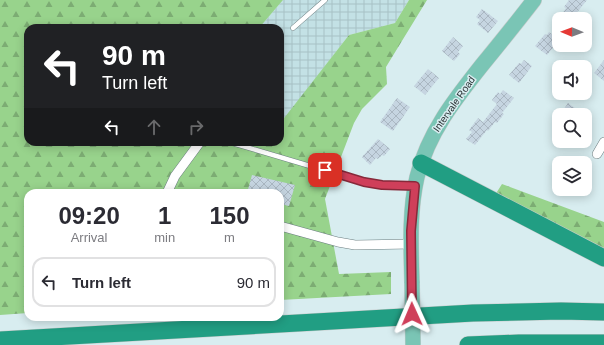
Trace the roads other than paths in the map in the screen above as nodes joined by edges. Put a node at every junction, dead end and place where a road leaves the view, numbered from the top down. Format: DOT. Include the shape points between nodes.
graph roads {
  1 [pos="325,0"];
  2 [pos="534,0"];
  3 [pos="293,28"];
  4 [pos="604,142"];
  5 [pos="197,146"];
  6 [pos="242,146"];
  7 [pos="597,154"];
  8 [pos="421,163"];
  9 [pos="415,186"];
  10 [pos="169,189"];
  11 [pos="284,227"];
  12 [pos="411,244"];
  13 [pos="604,258"];
  14 [pos="604,312"];
  15 [pos="0,340"];
  16 [pos="604,343"];
  17 [pos="413,345"];
  18 [pos="468,345"];
  1 -- 3 [label="lane"];
  2 -- 8 [label="main road, Intervale Road" via="451,105 434,132"];
  4 -- 7 [label="street"];
  5 -- 10 [label="street" via="175,176"];
  6 -- 9 [label="lane" via="364,182"];
  8 -- 9 [label="main road, Intervale Road"];
  8 -- 13 [label="highway"];
  9 -- 12 [label="main road, Intervale Road"];
  11 -- 12 [label="street" via="355,245"];
  12 -- 17 [label="main road, Intervale Road, bridge"];
  14 -- 15 [label="highway" via="473,313"];
  16 -- 18 [label="highway"];
}
